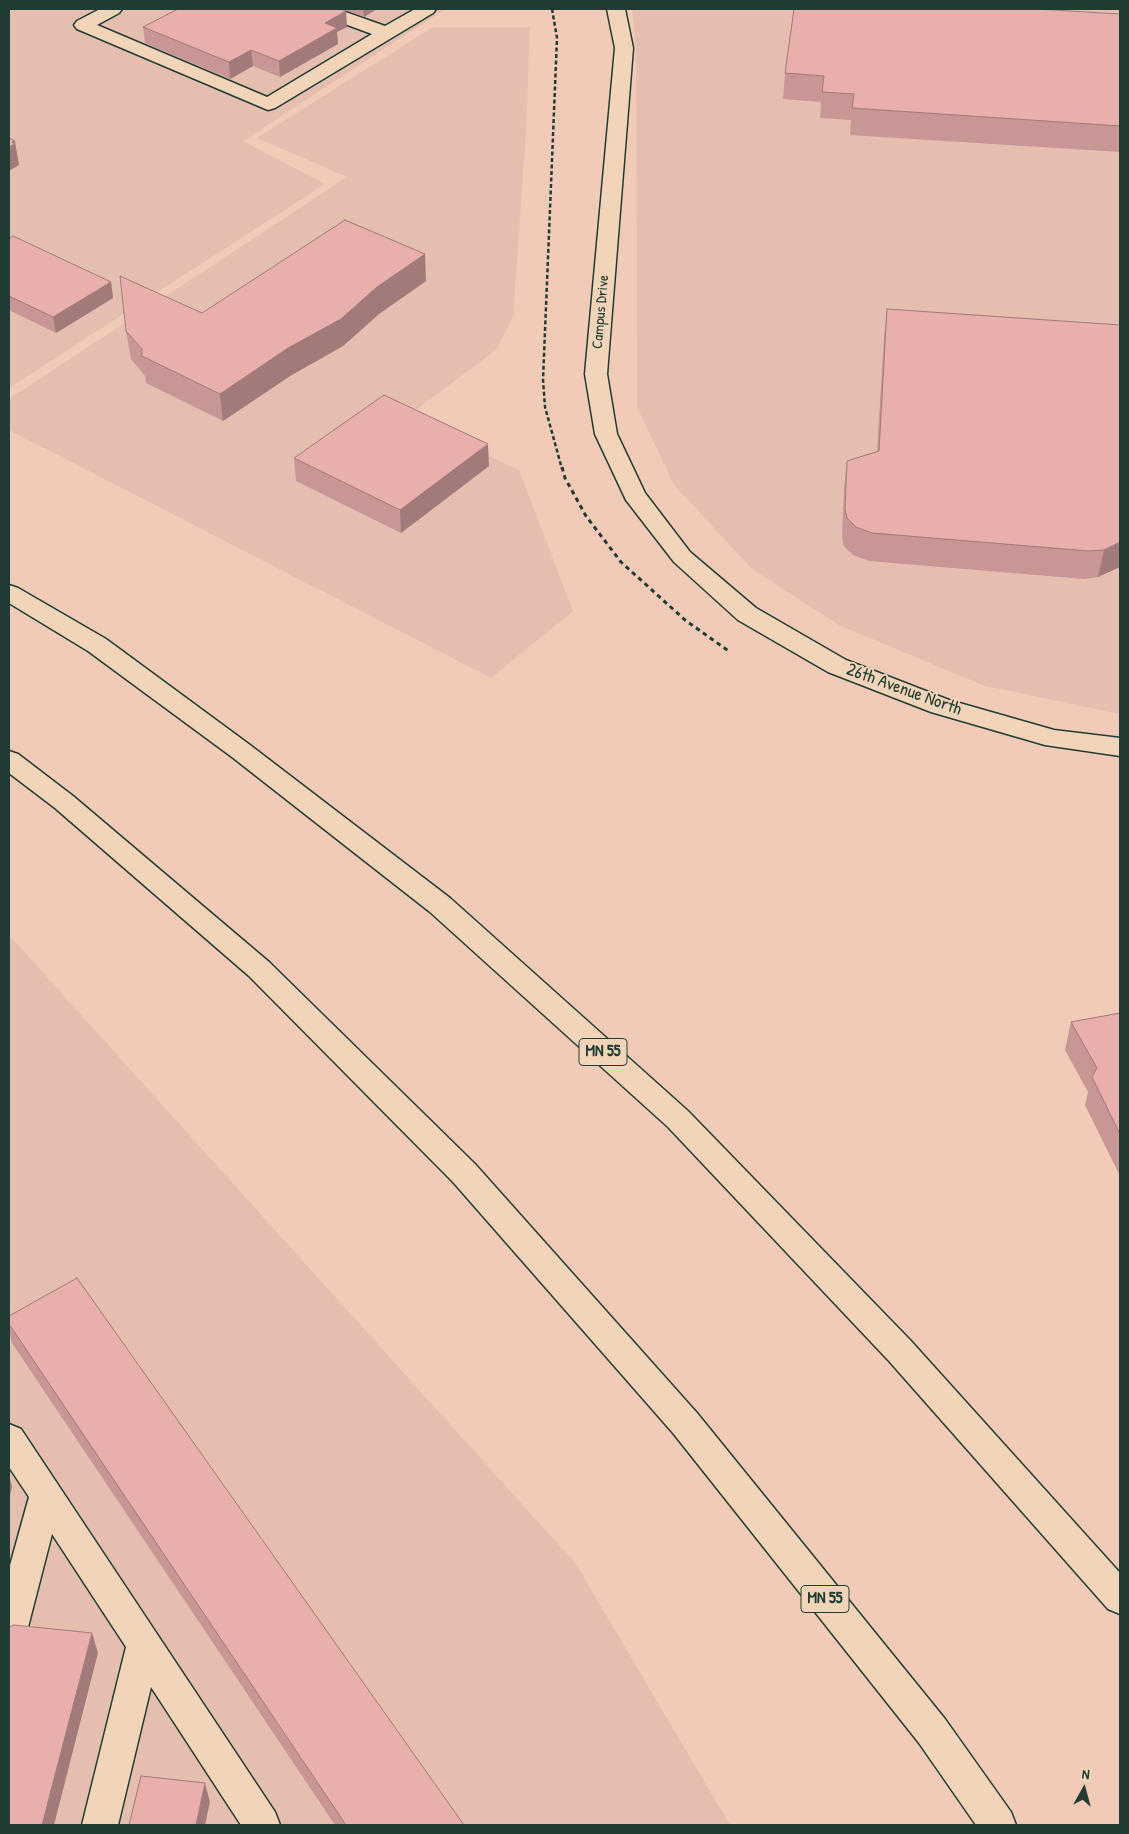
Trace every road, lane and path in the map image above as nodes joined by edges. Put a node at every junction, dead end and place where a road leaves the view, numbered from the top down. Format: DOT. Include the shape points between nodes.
graph roads {
  1 [pos="113,9"];
  2 [pos="427,9"];
  3 [pos="616,9"];
  4 [pos="327,10"];
  5 [pos="386,33"];
  6 [pos="710,581"];
  7 [pos="9,592"];
  8 [pos="1120,746"];
  9 [pos="9,760"];
  10 [pos="9,1438"];
  11 [pos="46,1495"];
  12 [pos="1120,1598"];
  13 [pos="9,1631"];
  14 [pos="144,1644"];
  15 [pos="255,1821"];
  16 [pos="100,1825"];
  17 [pos="998,1825"];
  1 -- 5 [label="main road" via="83,25 268,104"];
  2 -- 5 [label="main road"];
  3 -- 6 [label="main road, Campus Drive" via="624,48 596,374 606,434 634,495 682,557"];
  4 -- 5 [label="main road"];
  6 -- 8 [label="main road, 26th Avenue North" via="747,614 837,666 940,706 1054,739"];
  7 -- 12 [label="main road, MN 55" via="97,645 241,751 432,899 664,1106 900,1351"];
  9 -- 17 [label="main road, MN 55" via="64,802 258,969 464,1173 685,1423 932,1731"];
  10 -- 11 [label="main road"];
  11 -- 13 [label="main road"];
  11 -- 14 [label="main road"];
  14 -- 15 [label="main road"];
  14 -- 16 [label="main road"];
}
